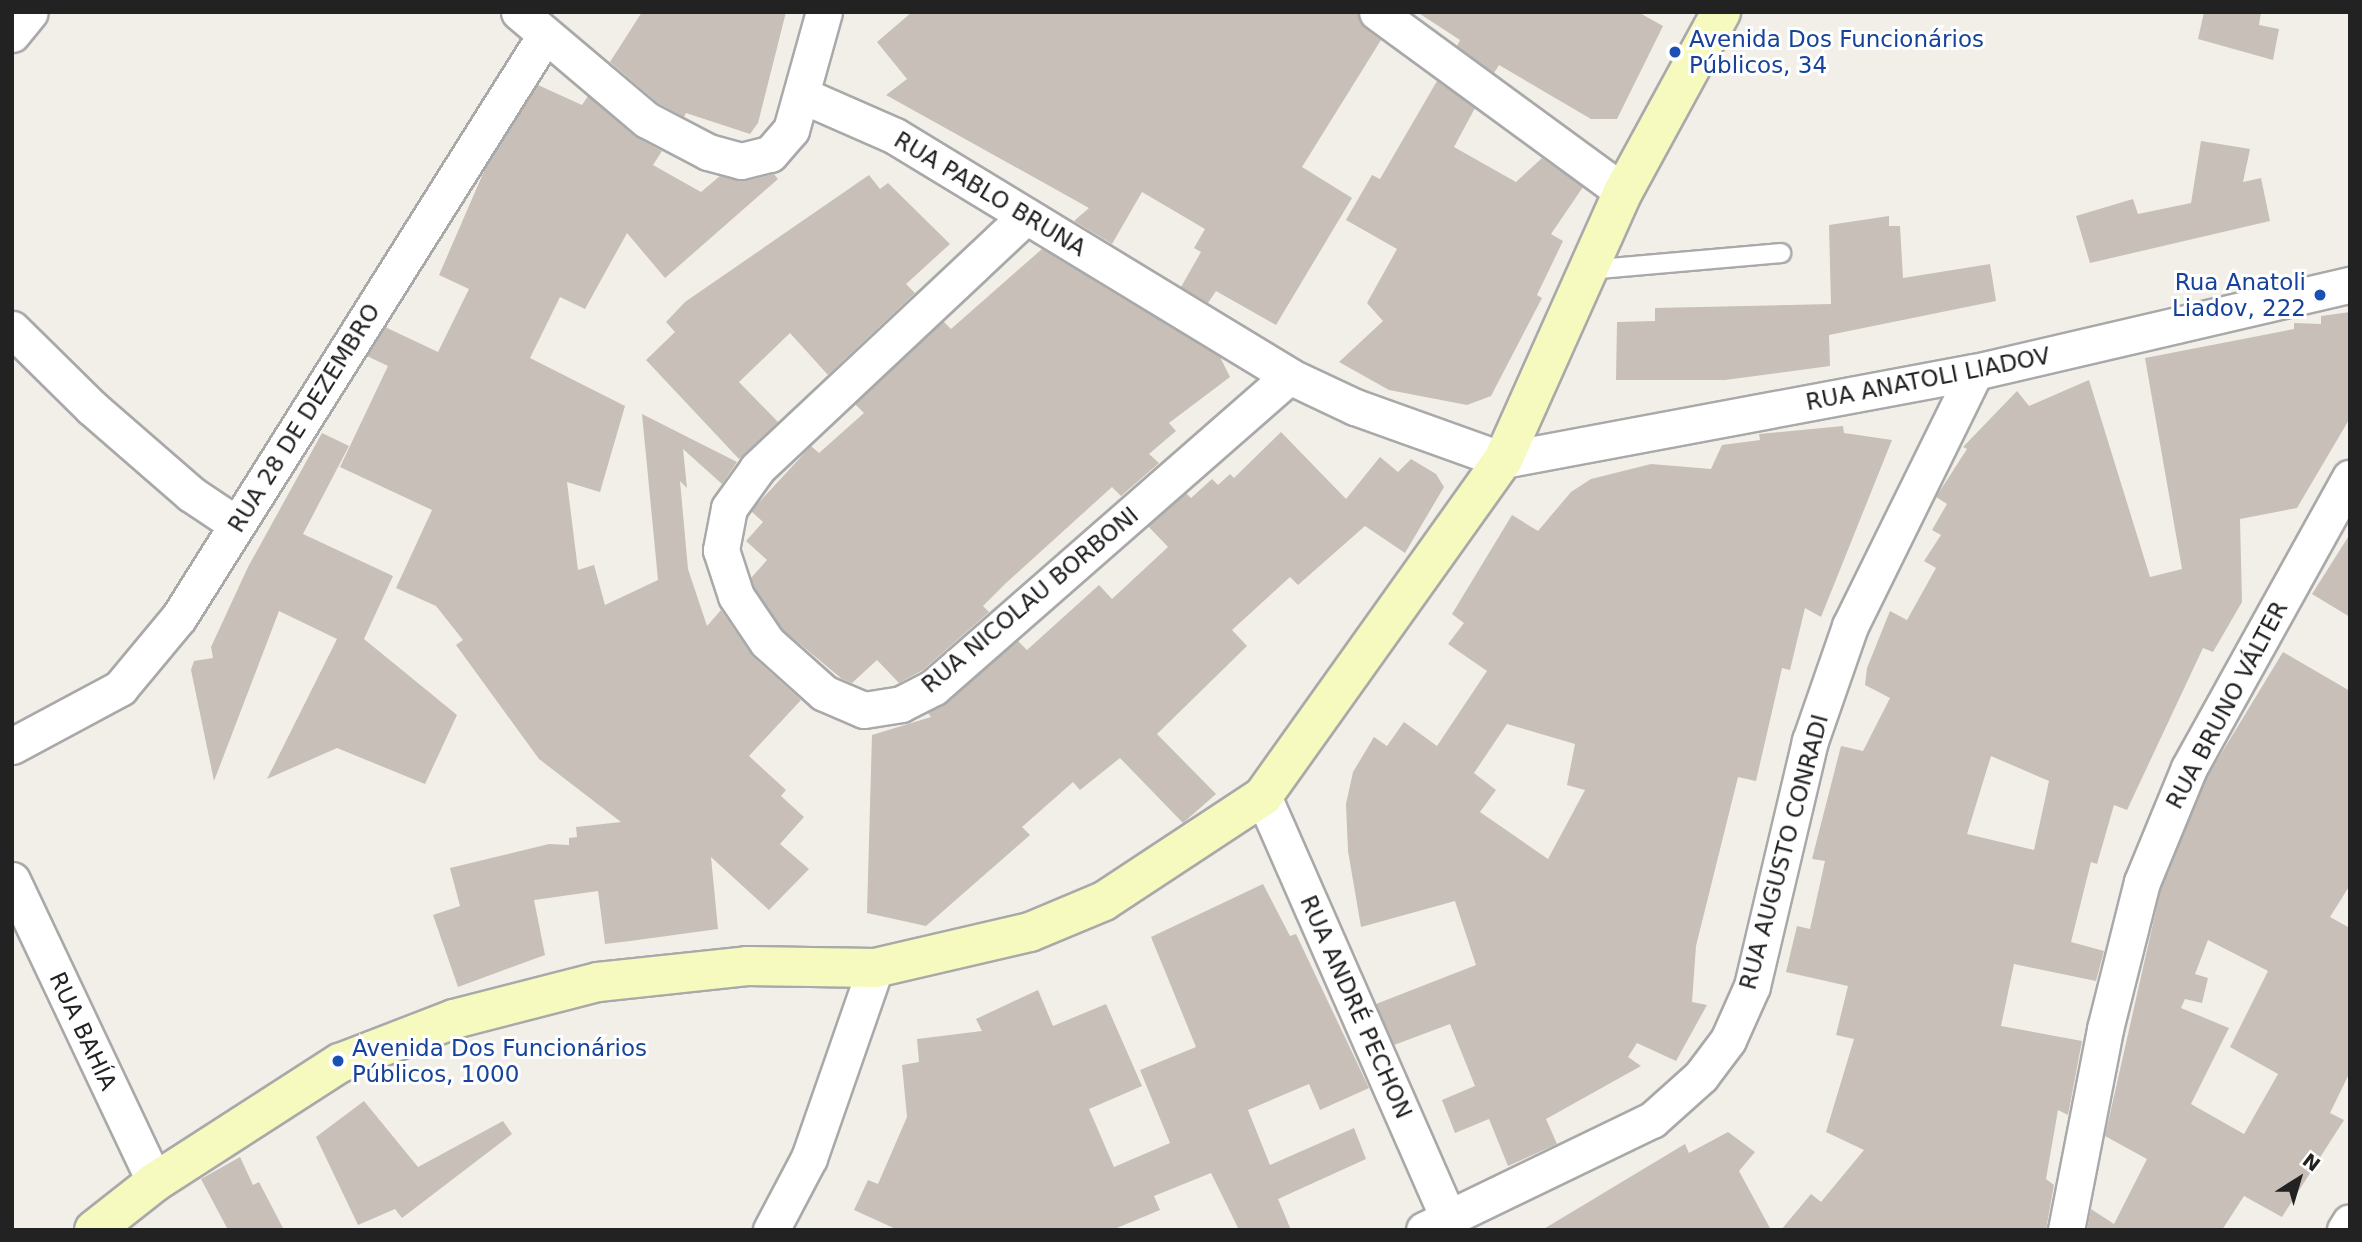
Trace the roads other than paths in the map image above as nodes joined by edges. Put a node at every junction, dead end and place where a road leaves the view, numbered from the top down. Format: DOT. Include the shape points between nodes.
graph roads {
  1 [pos="30,12"];
  2 [pos="519,12"];
  3 [pos="824,12"];
  4 [pos="1377,12"];
  5 [pos="1721,12"];
  6 [pos="12,34"];
  7 [pos="544,37"];
  8 [pos="804,96"];
  9 [pos="1623,192"];
  10 [pos="1026,216"];
  11 [pos="1781,253"];
  12 [pos="1588,270"];
  13 [pos="2350,285"];
  14 [pos="12,329"];
  15 [pos="1975,372"];
  16 [pos="1289,376"];
  17 [pos="1503,460"];
  18 [pos="2350,478"];
  19 [pos="236,524"];
  20 [pos="12,746"];
  21 [pos="1263,796"];
  22 [pos="12,880"];
  23 [pos="875,968"];
  24 [pos="155,1182"];
  25 [pos="2350,1222"];
  26 [pos="1436,1224"];
  27 [pos="94,1230"];
  28 [pos="771,1230"];
  29 [pos="2066,1230"];
  30 [pos="2346,1230"];
  1 -- 6 [label="street"];
  2 -- 7 [label="street"];
  3 -- 8 [label="street"];
  4 -- 9 [label="street"];
  5 -- 9 [label="street"];
  7 -- 8 [label="street" via="647,120 708,152 741,161 770,154 791,130"];
  7 -- 19 [label="street, RUA 28 DE DEZEMBRO"];
  8 -- 10 [label="street, RUA PABLO BRUNA" via="895,136"];
  9 -- 12 [label="street"];
  10 -- 16 [label="street, RUA PABLO BRUNA"];
  10 -- 16 [label="street, RUA NICOLAU BORBONI" via="757,469 729,508 720,550 736,596 767,642 824,693 864,710 901,704 934,687"];
  11 -- 12 [label="lane"];
  12 -- 17 [label="street"];
  13 -- 15 [label="street, RUA ANATOLI LIADOV"];
  14 -- 19 [label="street" via="91,407 191,494"];
  15 -- 17 [label="street, RUA ANATOLI LIADOV"];
  15 -- 26 [label="street, RUA AUGUSTO CONRADI" via="1850,626 1810,741 1752,986 1728,1040 1701,1076 1652,1120"];
  16 -- 17 [label="street, RUA PABLO BRUNA" via="1355,407"];
  17 -- 21 [label="street"];
  18 -- 29 [label="street, RUA BRUNO VÁLTER" via="2189,768 2142,882 2105,1029"];
  19 -- 20 [label="street, RUA 28 DE DEZEMBRO" via="178,617 120,688"];
  21 -- 23 [label="street" via="1104,901 1030,932"];
  21 -- 26 [label="street, RUA ANDRÉ PECHON"];
  22 -- 24 [label="street, RUA BAHÍA"];
  23 -- 24 [label="street" via="747,966 598,982 454,1019 340,1063"];
  23 -- 28 [label="street" via="813,1147"];
  24 -- 27 [label="street"];
  25 -- 30 [label="street"];
}
